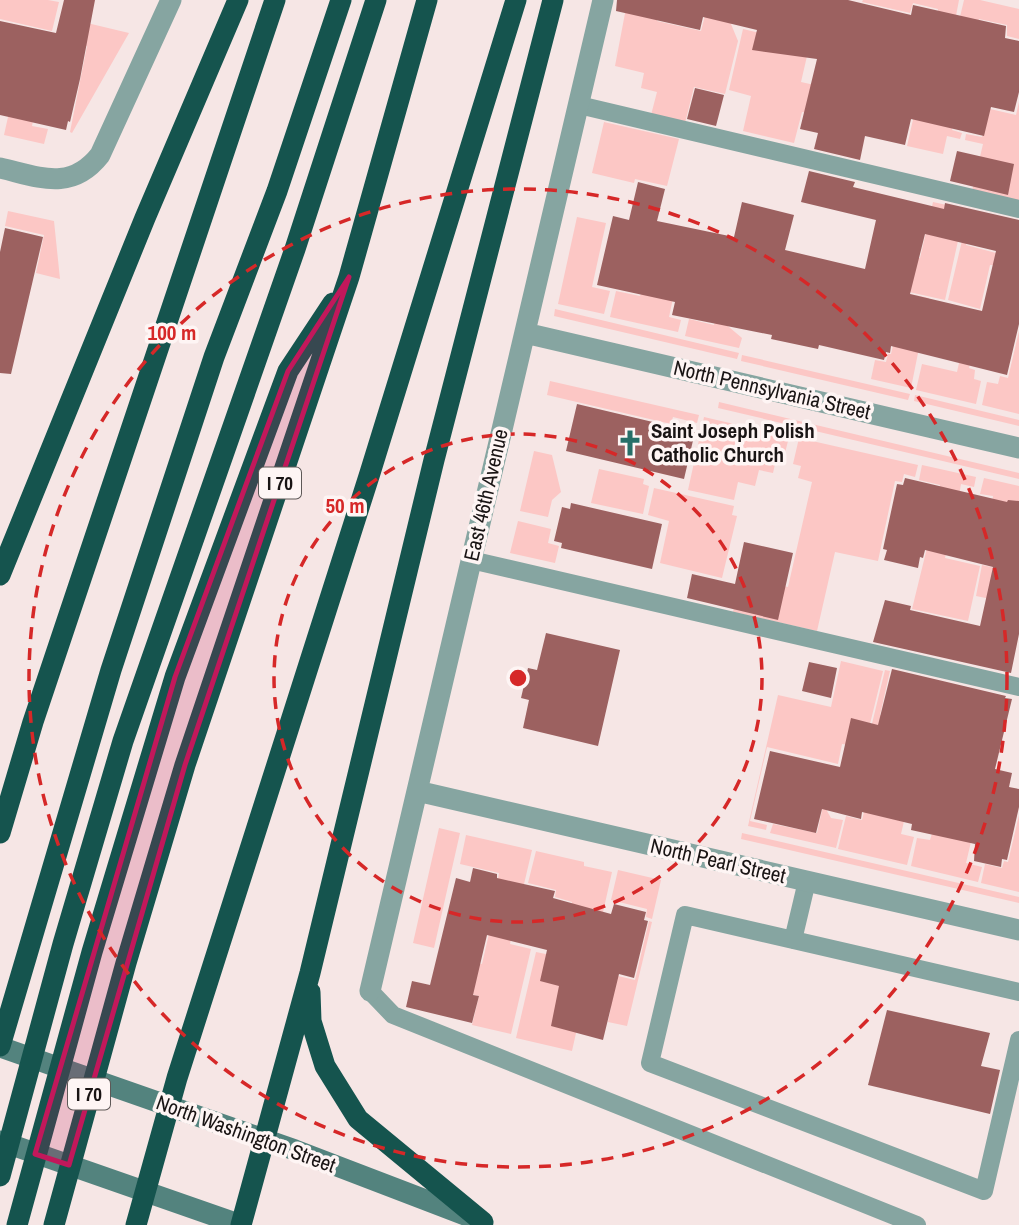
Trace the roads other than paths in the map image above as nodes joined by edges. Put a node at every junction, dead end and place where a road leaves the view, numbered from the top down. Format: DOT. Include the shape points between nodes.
graph roads {
  1 [pos="171,0"];
  2 [pos="237,0"];
  3 [pos="275,0"];
  4 [pos="341,0"];
  5 [pos="376,0"];
  6 [pos="427,0"];
  7 [pos="516,0"];
  8 [pos="554,0"];
  9 [pos="603,0"];
  10 [pos="579,105"];
  11 [pos="0,168"];
  12 [pos="1019,209"];
  13 [pos="349,277"];
  14 [pos="525,333"];
  15 [pos="1019,448"];
  16 [pos="471,560"];
  17 [pos="0,575"];
  18 [pos="1019,687"];
  19 [pos="417,791"];
  20 [pos="0,833"];
  21 [pos="807,881"];
  22 [pos="1019,930"];
  23 [pos="793,940"];
  24 [pos="310,973"];
  25 [pos="370,991"];
  26 [pos="1019,992"];
  27 [pos="1019,1040"];
  28 [pos="0,1046"];
  29 [pos="263,1140"];
  30 [pos="0,1141"];
  31 [pos="0,1176"];
  32 [pos="487,1223"];
  33 [pos="17,1225"];
  34 [pos="54,1225"];
  35 [pos="136,1225"];
  36 [pos="241,1225"];
  37 [pos="917,1225"];
  1 -- 11 [label="street" via="100,155 90,167 77,176 54,179"];
  2 -- 17 [label="highway"];
  3 -- 20 [label="highway"];
  4 -- 28 [label="highway" via="277,191 214,357 111,670"];
  5 -- 31 [label="highway" via="295,249 123,741"];
  6 -- 13 [label="highway, I 70"];
  7 -- 35 [label="highway" via="198,1011"];
  8 -- 24 [label="highway" via="431,473"];
  9 -- 10 [label="street, East 46th Avenue"];
  10 -- 12 [label="lane"];
  10 -- 14 [label="street, East 46th Avenue"];
  13 -- 33 [label="highway" via="288,371 175,677 92,952"];
  13 -- 34 [label="highway, I 70" via="186,765"];
  14 -- 15 [label="street, North Pennsylvania Street"];
  14 -- 16 [label="street, East 46th Avenue"];
  16 -- 18 [label="lane"];
  16 -- 19 [label="street, East 46th Avenue"];
  19 -- 21 [label="street, North Pearl Street"];
  19 -- 25 [label="street, East 46th Avenue"];
  21 -- 22 [label="street, North Pearl Street"];
  21 -- 23 [label="lane"];
  23 -- 26 [label="lane"];
  23 -- 27 [label="lane" via="685,915 650,1063 984,1191"];
  24 -- 29 [label="highway"];
  24 -- 32 [label="highway" via="312,1021 326,1066 358,1119"];
  25 -- 37 [label="lane" via="393,1015"];
  28 -- 29 [label="main road, North Washington Street"];
  29 -- 32 [label="main road, North Washington Street"];
  29 -- 36 [label="highway"];
  30 -- 36 [label="main road"];
}
